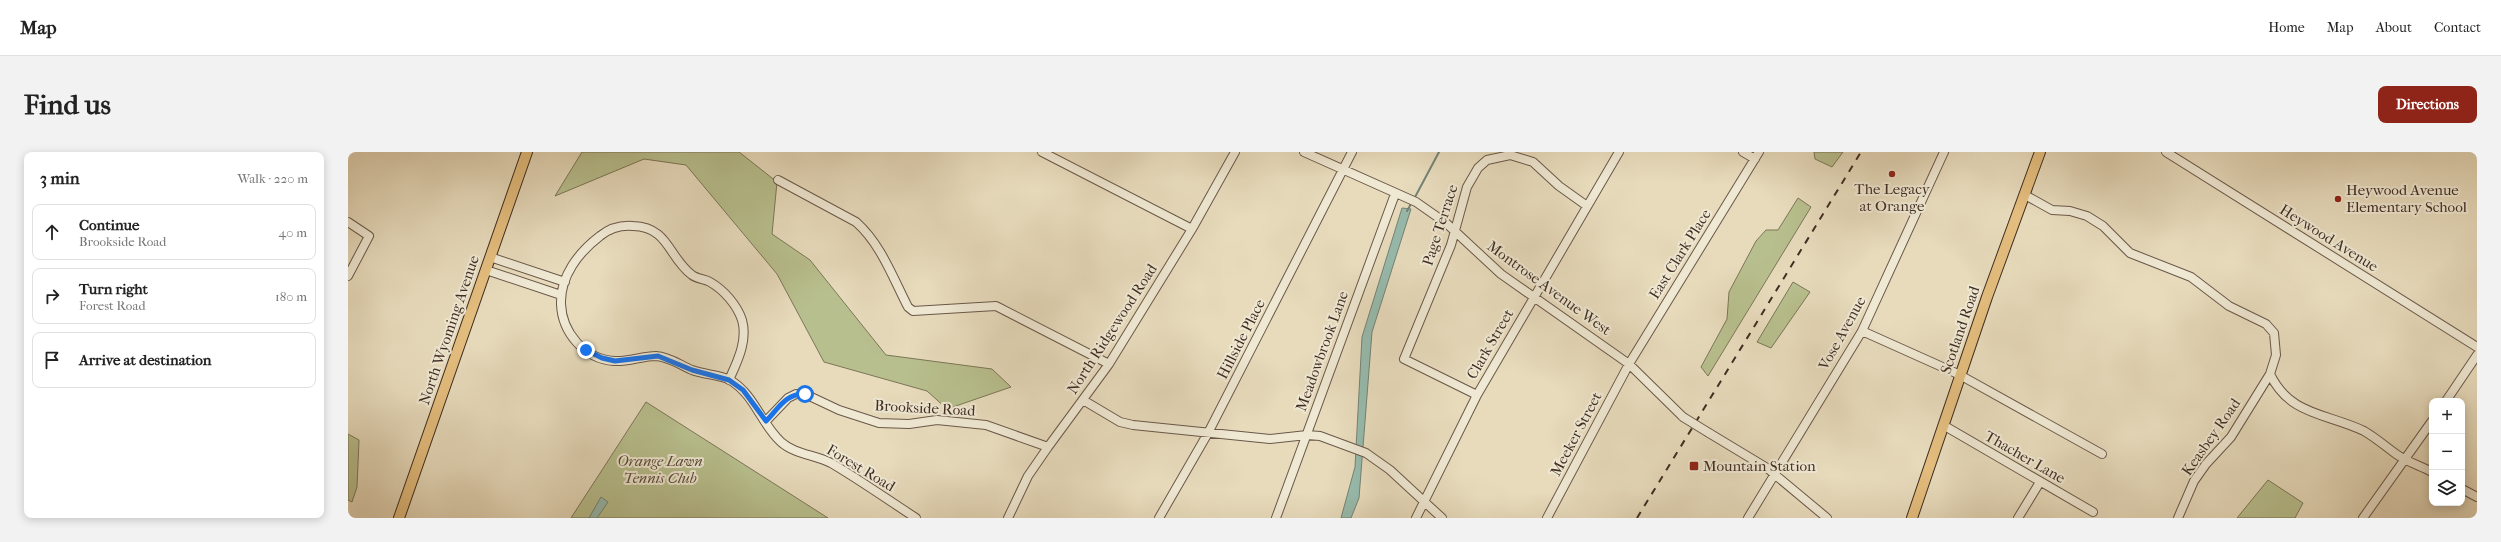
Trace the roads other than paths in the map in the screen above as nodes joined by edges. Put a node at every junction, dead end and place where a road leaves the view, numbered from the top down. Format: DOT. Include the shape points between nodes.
graph roads {
  1 [pos="527,152"];
  2 [pos="1042,152"];
  3 [pos="1235,152"];
  4 [pos="1304,152"];
  5 [pos="1352,152"];
  6 [pos="1619,152"];
  7 [pos="1743,152"];
  8 [pos="1944,152"];
  9 [pos="2040,152"];
  10 [pos="2166,152"];
  11 [pos="1757,155"];
  12 [pos="1344,170"];
  13 [pos="778,180"];
  14 [pos="1395,194"];
  15 [pos="2025,195"];
  16 [pos="1587,206"];
  17 [pos="348,222"];
  18 [pos="1192,229"];
  19 [pos="1455,231"];
  20 [pos="490,257"];
  21 [pos="486,270"];
  22 [pos="348,276"];
  23 [pos="565,282"];
  24 [pos="561,295"];
  25 [pos="1533,297"];
  26 [pos="1862,331"];
  27 [pos="2477,348"];
  28 [pos="2477,356"];
  29 [pos="1109,364"];
  30 [pos="1629,364"];
  31 [pos="2270,374"];
  32 [pos="1960,375"];
  33 [pos="729,380"];
  34 [pos="1477,395"];
  35 [pos="2448,398"];
  36 [pos="1083,400"];
  37 [pos="766,421"];
  38 [pos="1943,425"];
  39 [pos="2429,426"];
  40 [pos="1208,434"];
  41 [pos="1307,435"];
  42 [pos="1048,447"];
  43 [pos="2102,454"];
  44 [pos="2406,460"];
  45 [pos="2429,471"];
  46 [pos="1775,474"];
  47 [pos="2040,482"];
  48 [pos="2465,491"];
  49 [pos="2477,497"];
  50 [pos="1425,502"];
  51 [pos="2093,512"];
  52 [pos="399,518"];
  53 [pos="916,518"];
  54 [pos="1008,518"];
  55 [pos="1159,518"];
  56 [pos="1276,518"];
  57 [pos="1416,518"];
  58 [pos="1442,518"];
  59 [pos="1547,518"];
  60 [pos="1748,518"];
  61 [pos="1827,518"];
  62 [pos="1912,518"];
  63 [pos="2018,518"];
  64 [pos="2178,518"];
  65 [pos="2363,518"];
  1 -- 20 [label="main road, North Wyoming Avenue"];
  2 -- 18 [label="street"];
  3 -- 18 [label="street, North Ridgewood Road"];
  4 -- 12 [label="street, Montrose Avenue West"];
  5 -- 12 [label="street, Hillside Place"];
  6 -- 16 [label="street, Clark Street"];
  7 -- 11 [label="street"];
  8 -- 26 [label="street, Vose Avenue"];
  9 -- 15 [label="main road, Scotland Road"];
  10 -- 27 [label="street, Heywood Avenue"];
  11 -- 30 [label="street, East Clark Place"];
  12 -- 14 [label="street, Montrose Avenue West"];
  12 -- 40 [label="street, Hillside Place"];
  13 -- 29 [label="street" via="856,222 866,231 908,307 914,311 996,306"];
  14 -- 19 [label="street, Montrose Avenue West" via="1416,202"];
  14 -- 41 [label="street, Meadowbrook Lane"];
  15 -- 31 [label="street, Keasbey Road" via="2043,207 2087,216 2103,226 2130,253 2191,277 2229,306 2266,324 2274,333 2277,345"];
  15 -- 32 [label="main road, Scotland Road"];
  16 -- 19 [label="street, Page Terrace" via="1559,186 1533,162 1510,155 1498,156 1488,160 1472,177"];
  16 -- 25 [label="street, Clark Street"];
  17 -- 22 [label="street" via="368,236"];
  18 -- 29 [label="street, North Ridgewood Road"];
  19 -- 25 [label="street, Montrose Avenue West" via="1501,274"];
  19 -- 34 [label="street, Page Terrace" via="1404,359"];
  20 -- 21 [label="main road, North Wyoming Avenue"];
  20 -- 23 [label="street"];
  21 -- 24 [label="street"];
  21 -- 52 [label="main road, North Wyoming Avenue"];
  23 -- 24 [label="street"];
  23 -- 33 [label="street" via="573,263 583,251 611,229 646,226 658,233 684,267 694,276 717,286 737,310 742,322 742,347"];
  24 -- 33 [label="street, Forest Road" via="565,326 575,341 586,350 615,361 658,356 692,370"];
  25 -- 30 [label="street, Montrose Avenue West"];
  25 -- 34 [label="street, Clark Street"];
  26 -- 32 [label="street"];
  26 -- 46 [label="street, Vose Avenue"];
  28 -- 35 [label="street"];
  29 -- 36 [label="street, North Ridgewood Road"];
  30 -- 46 [label="street, Montrose Avenue West, bridge" via="1683,417"];
  30 -- 59 [label="street, Meeker Street"];
  31 -- 44 [label="street" via="2281,394 2303,409 2363,431"];
  31 -- 64 [label="street, Keasbey Road" via="2231,438 2194,481"];
  32 -- 38 [label="main road, Scotland Road"];
  32 -- 43 [label="street"];
  33 -- 37 [label="street, Forest Road" via="743,390"];
  34 -- 50 [label="street, Clark Street"];
  36 -- 40 [label="street" via="1120,422"];
  36 -- 42 [label="street, North Ridgewood Road"];
  37 -- 42 [label="street, Brookside Road" via="788,398 796,394 805,394 839,410 879,423 909,424 937,420 986,425"];
  37 -- 53 [label="street, Forest Road" via="781,442 790,448 831,463"];
  38 -- 47 [label="street, Thacher Lane"];
  38 -- 62 [label="main road, Scotland Road"];
  39 -- 44 [label="street"];
  40 -- 41 [label="street" via="1270,439"];
  40 -- 55 [label="street, Hillside Place"];
  41 -- 50 [label="street" via="1320,436 1366,453 1390,470"];
  41 -- 56 [label="street, Meadowbrook Lane"];
  42 -- 54 [label="street, North Ridgewood Road" via="1028,476"];
  44 -- 45 [label="street"];
  44 -- 65 [label="street"];
  46 -- 60 [label="street, Vose Avenue"];
  46 -- 61 [label="street, Montrose Avenue West"];
  47 -- 51 [label="street, Thacher Lane"];
  47 -- 63 [label="street"];
  48 -- 49 [label="street"];
  50 -- 57 [label="street, Clark Street"];
  50 -- 58 [label="street"];
}
